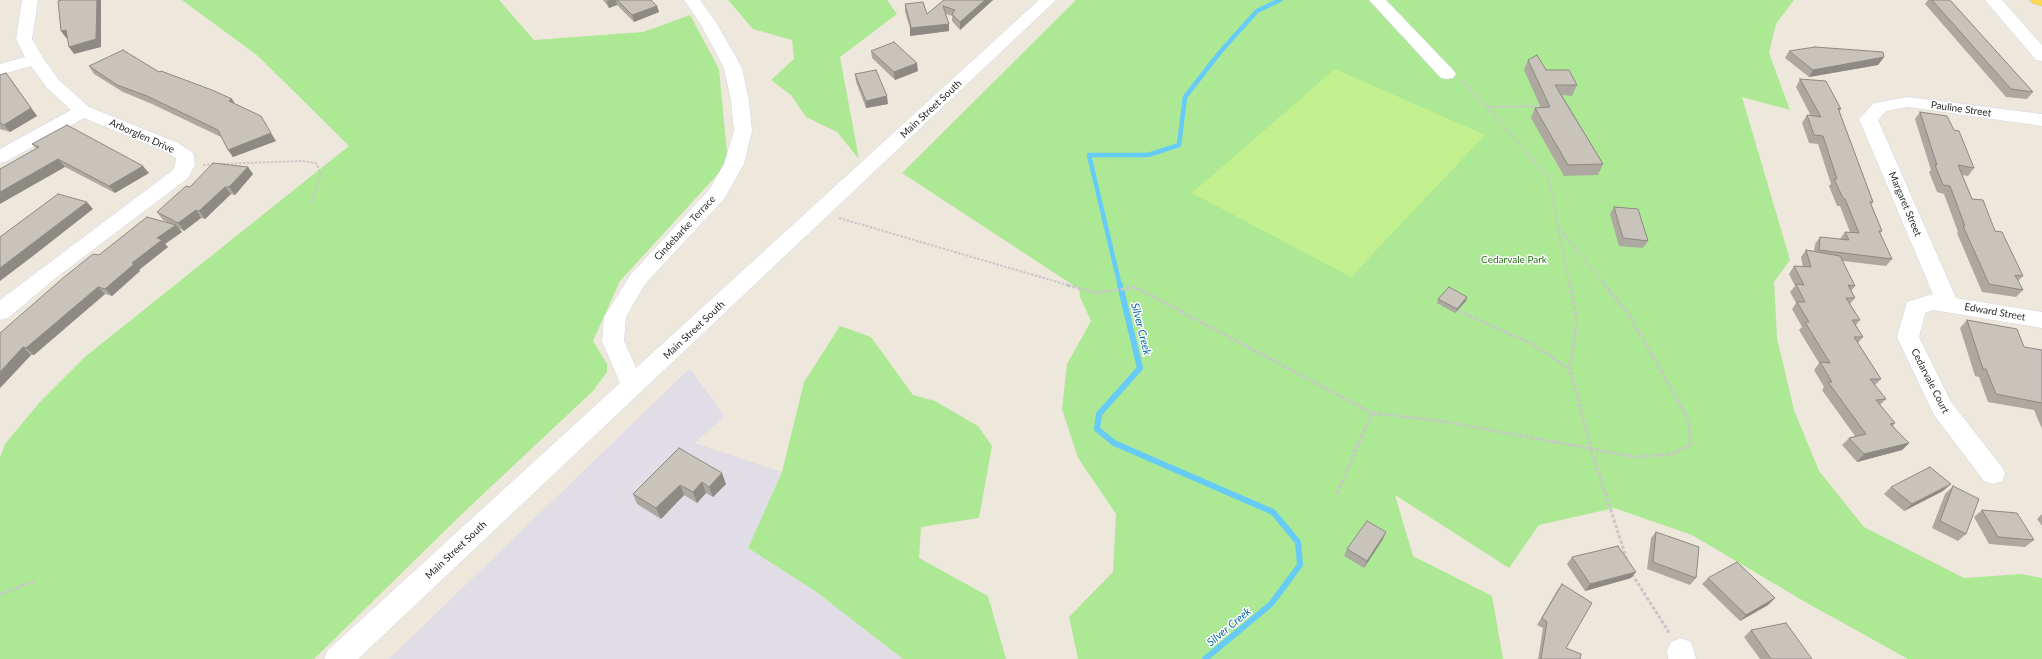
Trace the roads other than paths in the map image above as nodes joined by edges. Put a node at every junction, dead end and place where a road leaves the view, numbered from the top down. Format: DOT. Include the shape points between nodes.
graph roads {
  1 [pos="30,0"];
  2 [pos="692,0"];
  3 [pos="1048,0"];
  4 [pos="1377,0"];
  5 [pos="1993,0"];
  6 [pos="2038,0"];
  7 [pos="2042,1"];
  8 [pos="2042,56"];
  9 [pos="35,59"];
  10 [pos="0,70"];
  11 [pos="1454,76"];
  12 [pos="1880,107"];
  13 [pos="84,111"];
  14 [pos="2042,120"];
  15 [pos="0,156"];
  16 [pos="1948,304"];
  17 [pos="0,312"];
  18 [pos="2042,320"];
  19 [pos="633,387"];
  20 [pos="1993,474"];
  21 [pos="338,659"];
  1 -- 9 [label="street, Arborglen Drive" via="24,39"];
  2 -- 19 [label="street, Cindebarke Terrace" via="708,22 733,68 743,131 734,164 717,194 638,279 614,317 613,341"];
  3 -- 19 [label="street, Main Street South"];
  4 -- 11 [label="street"];
  5 -- 8 [label="street"];
  6 -- 7 [label="main road"];
  9 -- 10 [label="street"];
  9 -- 13 [label="street, Arborglen Drive" via="54,84"];
  12 -- 14 [label="street, Pauline Street" via="1908,102"];
  12 -- 16 [label="street, Margaret Street" via="1868,119"];
  13 -- 15 [label="street"];
  13 -- 17 [label="street, Arborglen Drive" via="171,147 185,156 185,165 181,174"];
  16 -- 18 [label="street, Edward Street"];
  16 -- 20 [label="street, Cedarvale Court" via="1932,302 1915,308 1908,337 1942,408"];
  19 -- 21 [label="street, Main Street South"];
}
